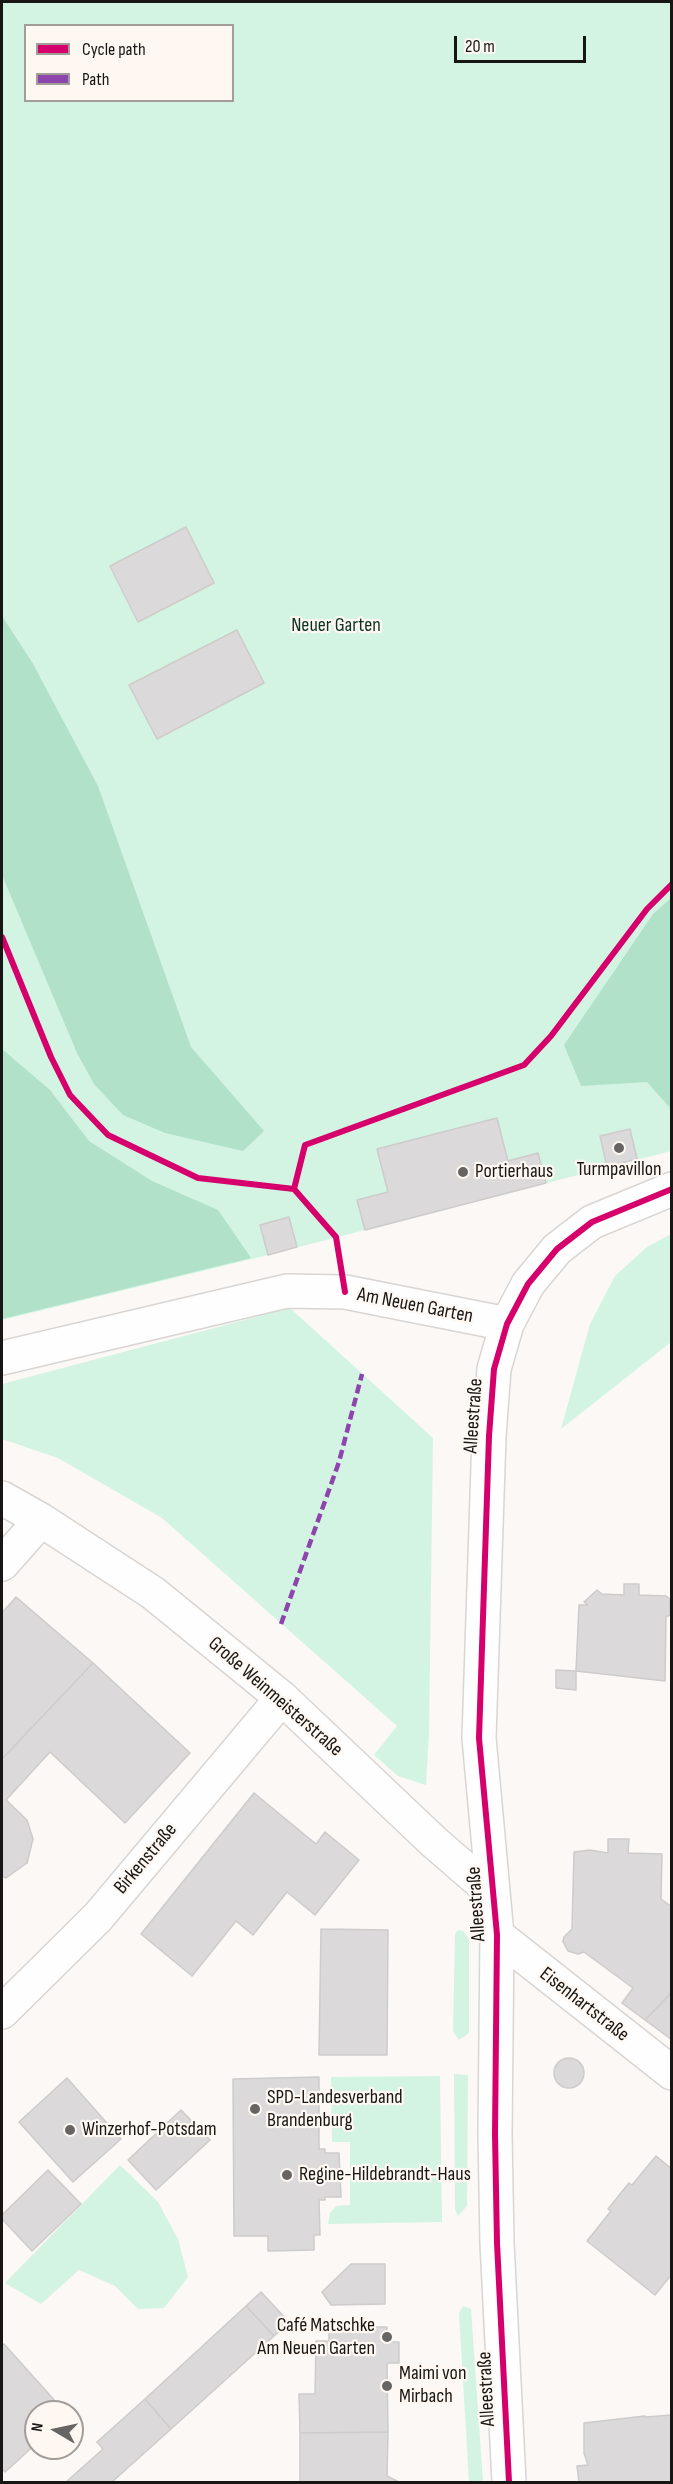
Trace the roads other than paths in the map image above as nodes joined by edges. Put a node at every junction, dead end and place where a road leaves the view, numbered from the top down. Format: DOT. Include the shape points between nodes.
graph roads {
  1 [pos="672,1189"];
  2 [pos="507,1324"];
  3 [pos="2,1358"];
  4 [pos="2,1498"];
  5 [pos="41,1520"];
  6 [pos="2,1564"];
  7 [pos="282,1698"];
  8 [pos="493,1893"];
  9 [pos="497,1935"];
  10 [pos="2,2012"];
  11 [pos="672,2073"];
  12 [pos="509,2482"];
  1 -- 2 [label="street" via="592,1222 556,1250 528,1284"];
  2 -- 3 [label="street, Am Neuen Garten" via="345,1292 287,1291"];
  2 -- 8 [label="street, Alleestraße" via="494,1369 480,1636 478,1737"];
  4 -- 5 [label="street, Große Weinmeisterstraße"];
  5 -- 6 [label="street"];
  5 -- 7 [label="street, Große Weinmeisterstraße" via="153,1593"];
  7 -- 8 [label="street, Große Weinmeisterstraße"];
  7 -- 10 [label="street, Birkenstraße" via="98,1917"];
  8 -- 9 [label="street, Alleestraße"];
  9 -- 11 [label="street, Eisenhartstraße"];
  9 -- 12 [label="street, Alleestraße" via="497,2232"];
}
